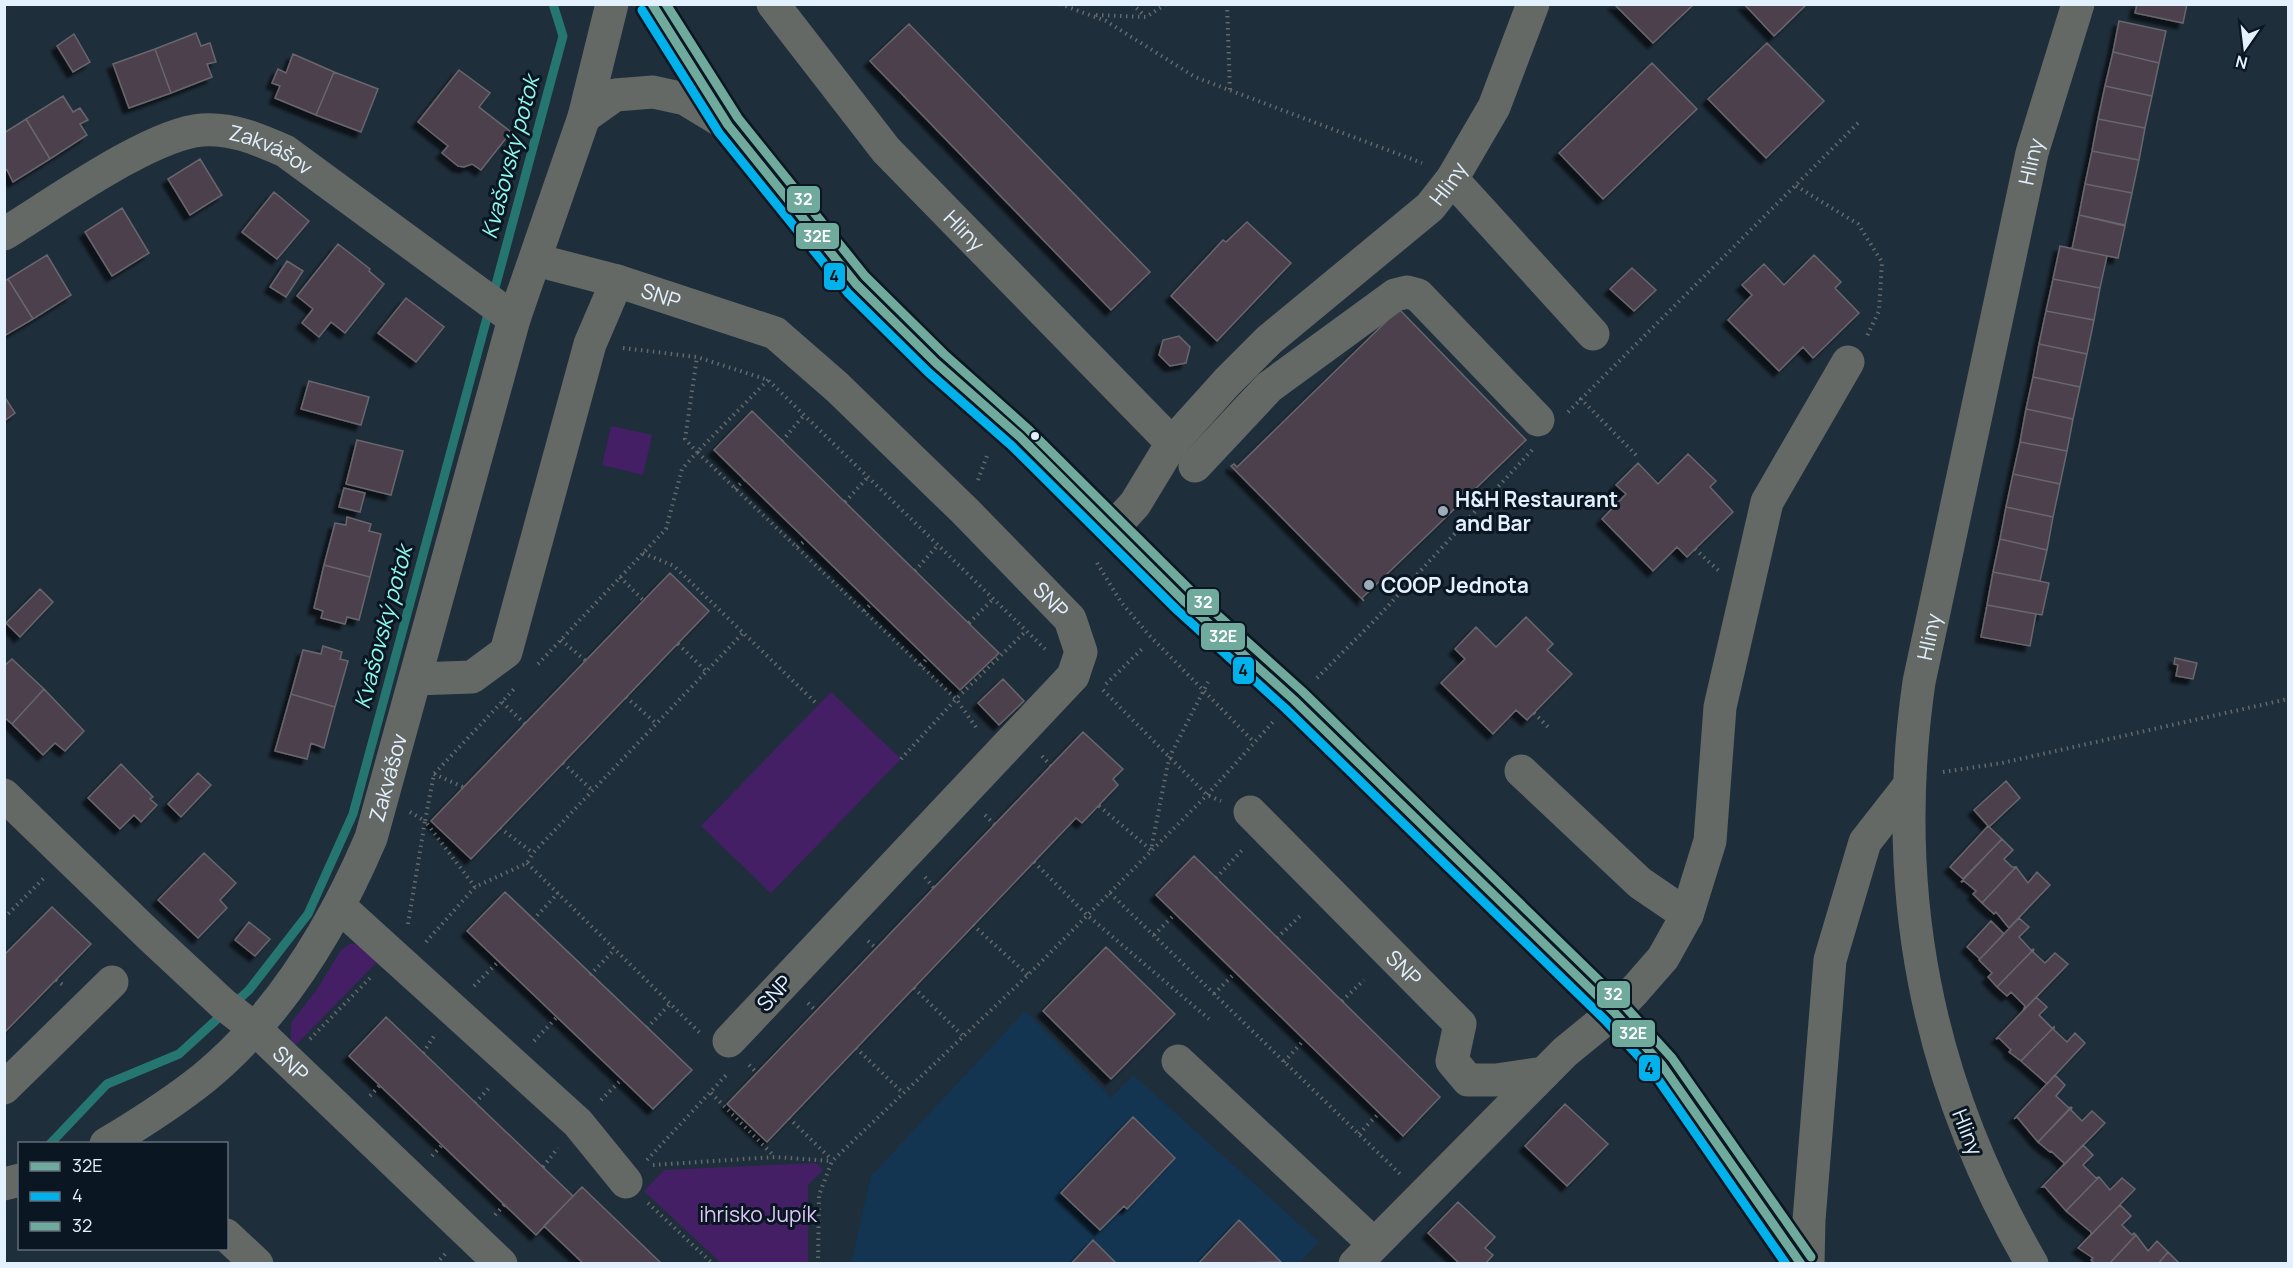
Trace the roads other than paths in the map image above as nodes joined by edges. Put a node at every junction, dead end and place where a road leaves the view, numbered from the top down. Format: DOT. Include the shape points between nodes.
graph roads {
  1 [pos="612,4"];
  2 [pos="652,4"];
  3 [pos="773,4"];
  4 [pos="1533,4"];
  5 [pos="2078,4"];
  6 [pos="584,117"];
  7 [pos="728,125"];
  8 [pos="1452,179"];
  9 [pos="4,234"];
  10 [pos="536,260"];
  11 [pos="617,281"];
  12 [pos="498,307"];
  13 [pos="1593,334"];
  14 [pos="1848,362"];
  15 [pos="1546,428"];
  16 [pos="1172,443"];
  17 [pos="1195,466"];
  18 [pos="1101,541"];
  19 [pos="415,679"];
  20 [pos="1521,771"];
  21 [pos="1908,787"];
  22 [pos="4,795"];
  23 [pos="1250,812"];
  24 [pos="340,907"];
  25 [pos="1687,915"];
  26 [pos="112,982"];
  27 [pos="1614,1012"];
  28 [pos="237,1015"];
  29 [pos="721,1048"];
  30 [pos="1178,1061"];
  31 [pos="1544,1073"];
  32 [pos="4,1088"];
  33 [pos="119,1141"];
  34 [pos="626,1182"];
  35 [pos="228,1237"];
  36 [pos="1364,1254"];
  37 [pos="257,1263"];
  38 [pos="501,1263"];
  39 [pos="1801,1263"];
  40 [pos="1808,1263"];
  41 [pos="2032,1263"];
  1 -- 6 [label="street, Zakvášov"];
  2 -- 7 [label="main road"];
  3 -- 16 [label="street, Hliny" via="886,150"];
  4 -- 8 [label="street, Hliny" via="1494,106"];
  5 -- 21 [label="street, Hliny" via="2025,188 1920,682"];
  6 -- 7 [label="street" via="615,95 653,92 685,99"];
  6 -- 10 [label="street, Zakvášov"];
  7 -- 18 [label="main road" via="856,284 936,363 1020,437"];
  8 -- 13 [label="street"];
  8 -- 16 [label="street, Hliny" via="1430,207 1269,340"];
  9 -- 12 [label="street, Zakvášov" via="137,153 177,136 200,130 224,130 285,151"];
  10 -- 11 [label="street, SNP"];
  10 -- 12 [label="street, Zakvášov"];
  11 -- 19 [label="street, SNP" via="590,344 506,652 472,676"];
  11 -- 29 [label="street, SNP" via="775,333 957,503 1070,619 1081,652 1073,676"];
  12 -- 19 [label="street, Zakvášov"];
  14 -- 25 [label="street" via="1767,502 1720,706 1710,842"];
  15 -- 17 [label="street" via="1418,295 1407,292 1395,296 1289,370"];
  16 -- 18 [label="street, Hliny" via="1135,504"];
  18 -- 27 [label="main road" via="1304,691"];
  19 -- 24 [label="street, Zakvášov" via="371,838"];
  20 -- 25 [label="street" via="1640,883"];
  21 -- 40 [label="street" via="1865,842 1830,960"];
  21 -- 41 [label="street, Hliny" via="1911,891 1923,984 1944,1067 2002,1212"];
  22 -- 28 [label="street"];
  23 -- 31 [label="street, SNP" via="1460,1024 1452,1061 1468,1080"];
  24 -- 28 [label="street, Zakvášov" via="304,966"];
  24 -- 34 [label="street" via="578,1123"];
  25 -- 27 [label="street" via="1663,958"];
  26 -- 32 [label="street"];
  27 -- 31 [label="street"];
  27 -- 39 [label="main road" via="1662,1065"];
  28 -- 33 [label="street, Zakvášov" via="206,1076"];
  28 -- 38 [label="street, SNP"];
  30 -- 36 [label="street"];
  31 -- 36 [label="street"];
  35 -- 37 [label="street"];
}
